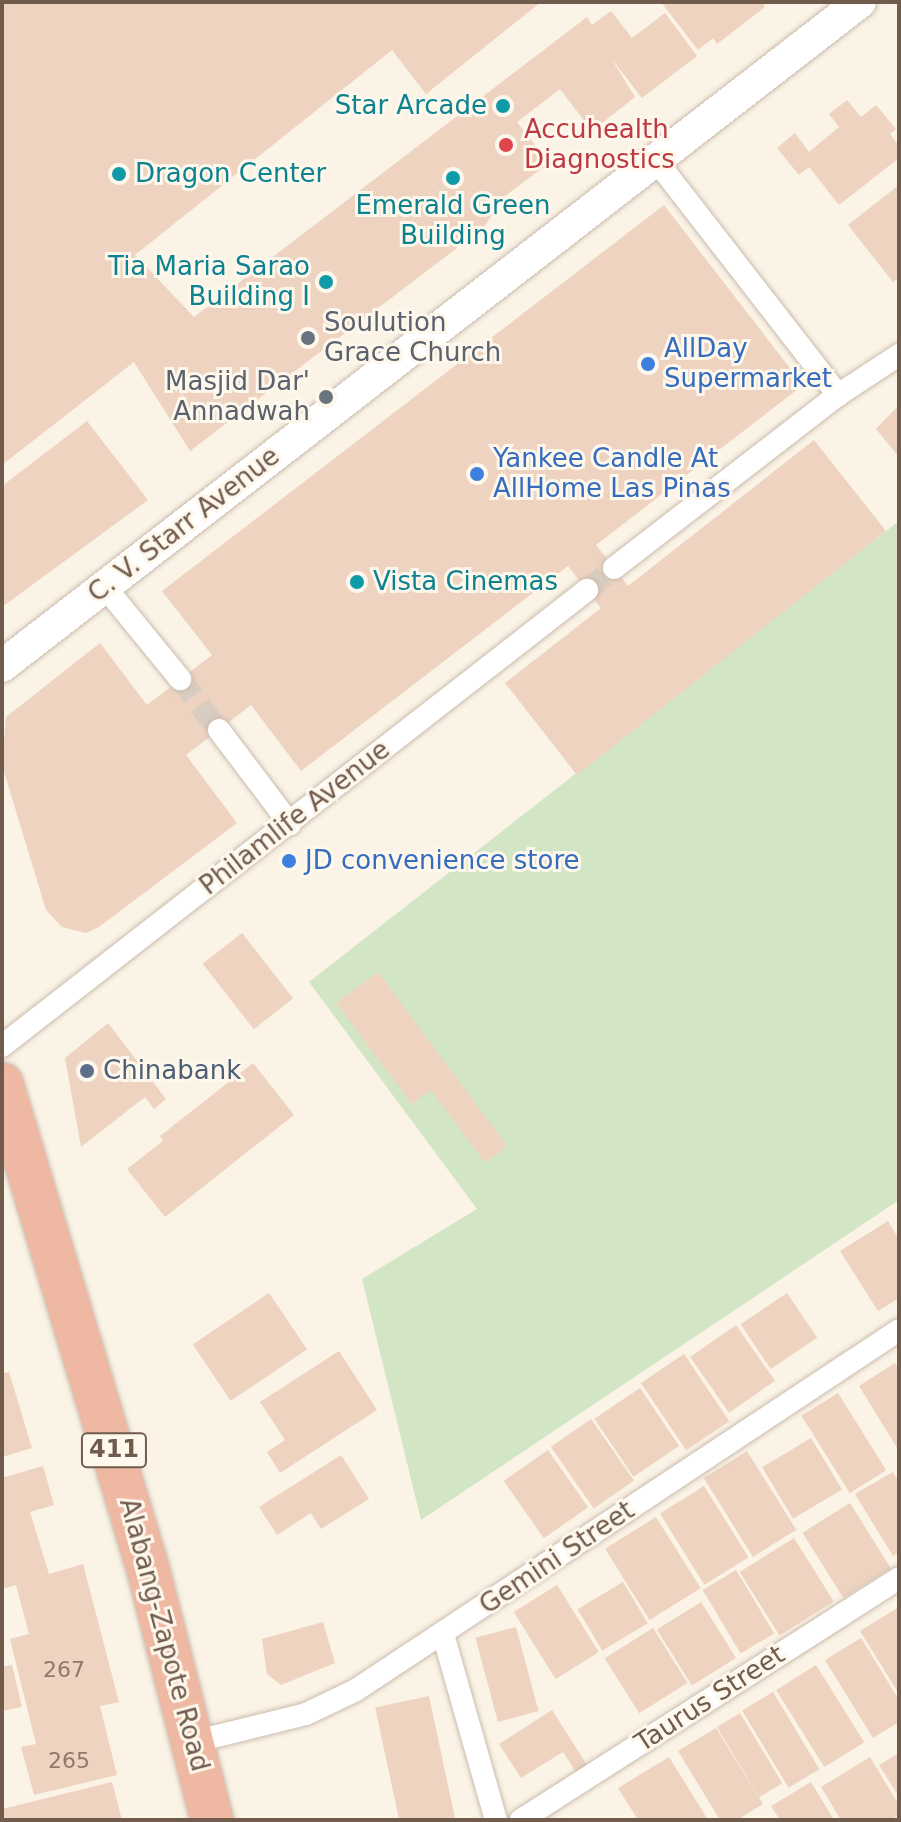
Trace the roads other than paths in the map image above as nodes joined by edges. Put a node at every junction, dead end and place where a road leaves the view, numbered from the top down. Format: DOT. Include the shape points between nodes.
graph roads {
  1 [pos="860,2"];
  2 [pos="655,159"];
  3 [pos="899,355"];
  4 [pos="838,395"];
  5 [pos="614,568"];
  6 [pos="105,587"];
  7 [pos="587,590"];
  8 [pos="2,666"];
  9 [pos="180,679"];
  10 [pos="219,730"];
  11 [pos="290,824"];
  12 [pos="2,1046"];
  13 [pos="2,1084"];
  14 [pos="899,1330"];
  15 [pos="899,1578"];
  16 [pos="443,1634"];
  17 [pos="193,1742"];
  18 [pos="212,1820"];
  19 [pos="496,1820"];
  20 [pos="521,1820"];
  1 -- 2 [label="main road, C. V. Starr Avenue"];
  2 -- 4 [label="street"];
  2 -- 6 [label="main road, C. V. Starr Avenue"];
  3 -- 4 [label="street"];
  4 -- 5 [label="street"];
  6 -- 8 [label="main road, C. V. Starr Avenue"];
  6 -- 9 [label="street"];
  7 -- 11 [label="street, Philamlife Avenue"];
  10 -- 11 [label="street"];
  11 -- 12 [label="street, Philamlife Avenue"];
  13 -- 17 [label="highway, Alabang-Zapote Road / 411" via="110,1436"];
  14 -- 16 [label="street, Gemini Street"];
  15 -- 20 [label="street, Taurus Street"];
  16 -- 17 [label="street, Gemini Street" via="356,1690 306,1714"];
  16 -- 19 [label="street"];
  17 -- 18 [label="highway, Alabang-Zapote Road / 411"];
}
